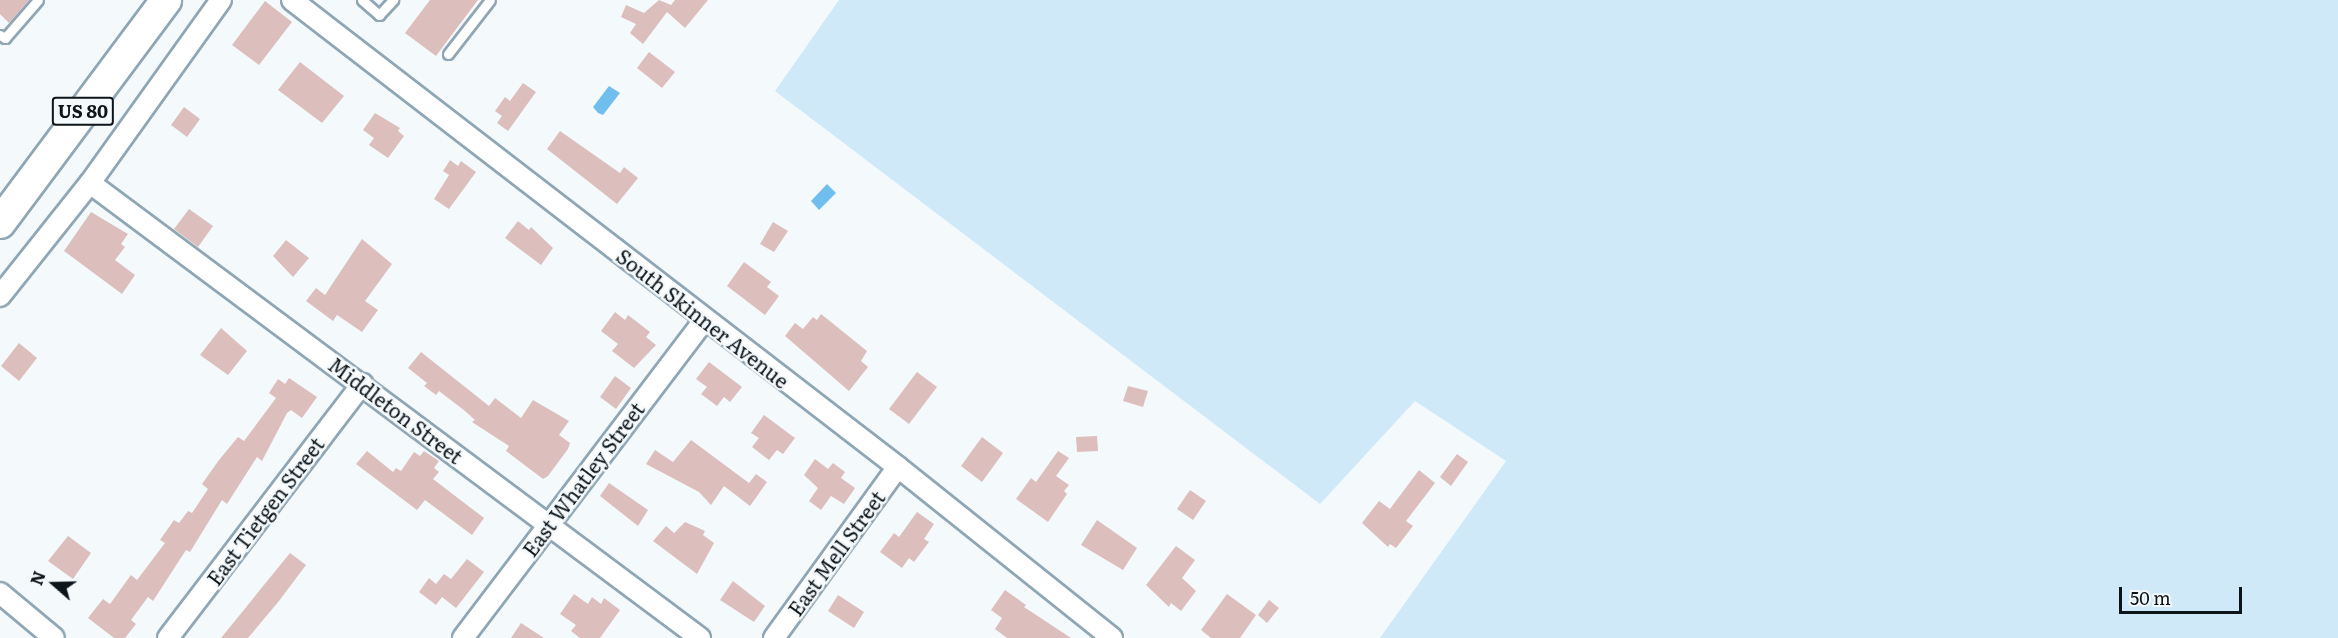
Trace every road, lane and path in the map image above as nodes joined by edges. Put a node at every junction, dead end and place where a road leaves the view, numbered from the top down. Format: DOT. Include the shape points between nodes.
graph roads {
  1 [pos="38,0"];
  2 [pos="166,0"];
  3 [pos="221,0"];
  4 [pos="292,0"];
  5 [pos="362,0"];
  6 [pos="393,0"];
  7 [pos="490,0"];
  8 [pos="0,35"];
  9 [pos="448,54"];
  10 [pos="90,183"];
  11 [pos="0,223"];
  12 [pos="0,296"];
  13 [pos="704,321"];
  14 [pos="362,384"];
  15 [pos="898,467"];
  16 [pos="549,523"];
  17 [pos="0,593"];
  18 [pos="1100,634"];
  19 [pos="54,638"];
  20 [pos="168,638"];
  21 [pos="463,638"];
  22 [pos="700,638"];
  23 [pos="774,638"];
  1 -- 8 [label="lane" via="5,38"];
  2 -- 11 [label="main road, US 80"];
  3 -- 10 [label="street"];
  4 -- 13 [label="street, South Skinner Avenue"];
  5 -- 6 [label="lane" via="379,15"];
  7 -- 9 [label="lane"];
  10 -- 12 [label="street"];
  10 -- 14 [label="street, Middleton Street"];
  13 -- 15 [label="street, South Skinner Avenue"];
  13 -- 16 [label="street, East Whatley Street"];
  14 -- 16 [label="street, Middleton Street"];
  14 -- 20 [label="street, East Tietgen Street"];
  15 -- 18 [label="street, South Skinner Avenue"];
  15 -- 23 [label="street, East Mell Street"];
  16 -- 21 [label="street, East Whatley Street"];
  16 -- 22 [label="street, Middleton Street"];
  17 -- 19 [label="street"];
}
